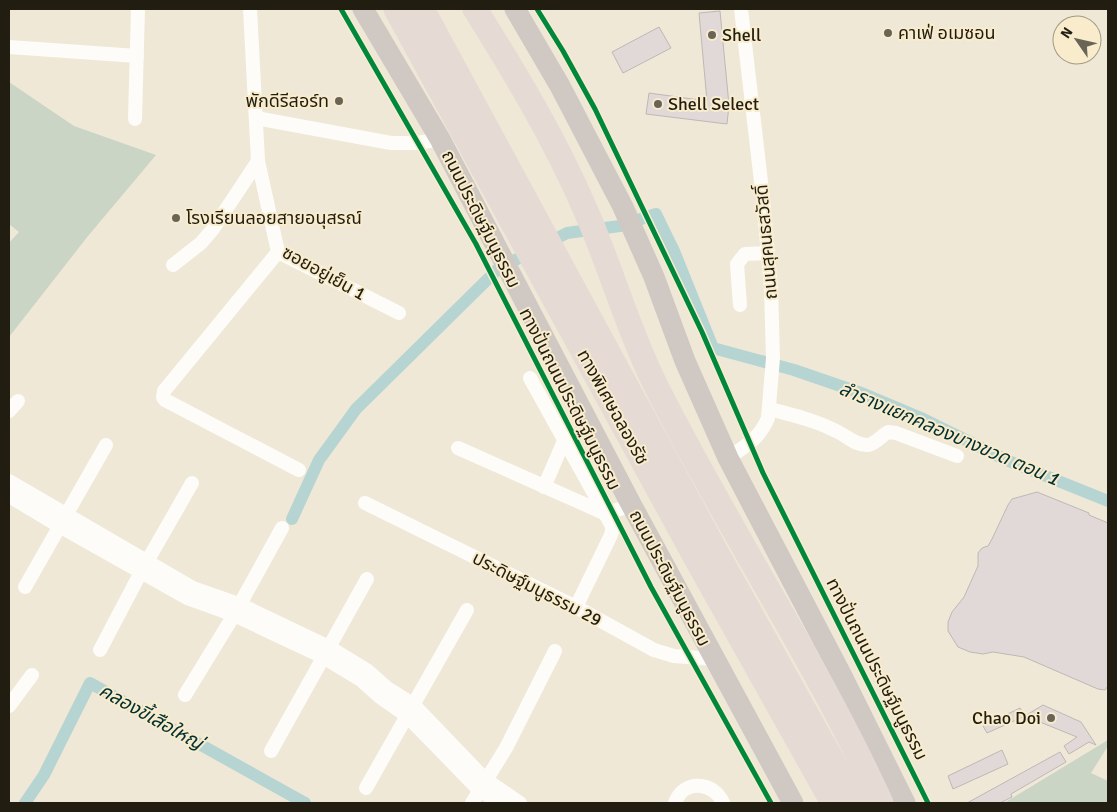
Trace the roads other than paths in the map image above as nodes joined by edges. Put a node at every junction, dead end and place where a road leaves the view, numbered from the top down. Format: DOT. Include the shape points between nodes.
graph roads {
  1 [pos="138,9"];
  2 [pos="250,9"];
  3 [pos="363,9"];
  4 [pos="396,9"];
  5 [pos="422,9"];
  6 [pos="475,9"];
  7 [pos="515,9"];
  8 [pos="741,9"];
  9 [pos="9,46"];
  10 [pos="137,56"];
  11 [pos="256,118"];
  12 [pos="135,119"];
  13 [pos="440,139"];
  14 [pos="258,161"];
  15 [pos="278,252"];
  16 [pos="767,253"];
  17 [pos="172,265"];
  18 [pos="740,305"];
  19 [pos="399,313"];
  20 [pos="530,378"];
  21 [pos="770,409"];
  22 [pos="564,441"];
  23 [pos="106,445"];
  24 [pos="458,448"];
  25 [pos="957,456"];
  26 [pos="728,458"];
  27 [pos="300,470"];
  28 [pos="9,480"];
  29 [pos="192,483"];
  30 [pos="544,487"];
  31 [pos="9,496"];
  32 [pos="365,503"];
  33 [pos="632,506"];
  34 [pos="604,513"];
  35 [pos="67,514"];
  36 [pos="59,526"];
  37 [pos="282,528"];
  38 [pos="144,567"];
  39 [pos="367,579"];
  40 [pos="25,587"];
  41 [pos="576,607"];
  42 [pos="236,610"];
  43 [pos="467,610"];
  44 [pos="100,650"];
  45 [pos="555,651"];
  46 [pos="326,652"];
  47 [pos="714,659"];
  48 [pos="32,675"];
  49 [pos="185,695"];
  50 [pos="9,706"];
  51 [pos="410,710"];
  52 [pos="271,751"];
  53 [pos="482,784"];
  54 [pos="366,788"];
  55 [pos="472,803"];
  56 [pos="499,803"];
  57 [pos="520,803"];
  58 [pos="674,803"];
  59 [pos="723,803"];
  60 [pos="792,803"];
  61 [pos="833,803"];
  62 [pos="856,803"];
  63 [pos="881,803"];
  64 [pos="905,803"];
  1 -- 10 [label="street"];
  2 -- 11 [label="street, ซอยอยู่เย็น 1"];
  3 -- 13 [label="main road, ถนนประดิษฐ์มนูธรรม"];
  4 -- 61 [label="highway, ทางพิเศษฉลองรัช"];
  5 -- 62 [label="highway, ทางพิเศษฉลองรัช"];
  6 -- 63 [label="highway" via="552,141 593,228 655,383 823,686"];
  7 -- 26 [label="main road" via="560,86 629,222"];
  8 -- 16 [label="street, ถนนสุคนธสวัสดิ์"];
  9 -- 10 [label="street"];
  10 -- 12 [label="street"];
  11 -- 13 [label="street" via="391,143"];
  11 -- 14 [label="street, ซอยอยู่เย็น 1"];
  13 -- 33 [label="main road, ถนนประดิษฐ์มนูธรรม"];
  14 -- 15 [label="street, ซอยอยู่เย็น 1"];
  14 -- 17 [label="street" via="213,229"];
  15 -- 19 [label="street, ซอยอยู่เย็น 1"];
  15 -- 27 [label="street" via="164,390 163,397"];
  16 -- 18 [label="street" via="745,254 737,264"];
  16 -- 21 [label="street, ถนนสุคนธสวัสดิ์" via="772,308"];
  20 -- 22 [label="street"];
  21 -- 25 [label="street" via="810,420 853,442 873,444 888,432 896,433"];
  21 -- 26 [label="street, ถนนสุคนธสวัสดิ์" via="760,435"];
  22 -- 30 [label="street"];
  22 -- 34 [label="street"];
  23 -- 35 [label="street"];
  24 -- 30 [label="street"];
  26 -- 64 [label="main road"];
  28 -- 35 [label="street"];
  29 -- 38 [label="street"];
  30 -- 34 [label="street"];
  31 -- 36 [label="street"];
  32 -- 41 [label="street, ประดิษฐ์มนูธรรม 29"];
  33 -- 34 [label="street"];
  33 -- 47 [label="main road, ถนนประดิษฐ์มนูธรรม"];
  34 -- 41 [label="street" via="612,532"];
  35 -- 36 [label="street"];
  35 -- 38 [label="street"];
  36 -- 38 [label="street"];
  36 -- 40 [label="street"];
  37 -- 42 [label="street"];
  38 -- 42 [label="street"];
  38 -- 44 [label="street"];
  39 -- 46 [label="street"];
  41 -- 47 [label="street, ประดิษฐ์มนูธรรม 29" via="654,650 674,656"];
  42 -- 46 [label="street"];
  42 -- 49 [label="street"];
  43 -- 51 [label="street"];
  45 -- 53 [label="street" via="506,748"];
  46 -- 51 [label="street" via="368,671"];
  46 -- 52 [label="street"];
  47 -- 60 [label="main road, ถนนประดิษฐ์มนูธรรม"];
  48 -- 50 [label="street"];
  51 -- 53 [label="street"];
  51 -- 54 [label="street"];
  53 -- 55 [label="street"];
  53 -- 56 [label="street"];
  53 -- 57 [label="street"];
  58 -- 59 [label="street" via="682,791 693,786 705,786 716,792"];
}
